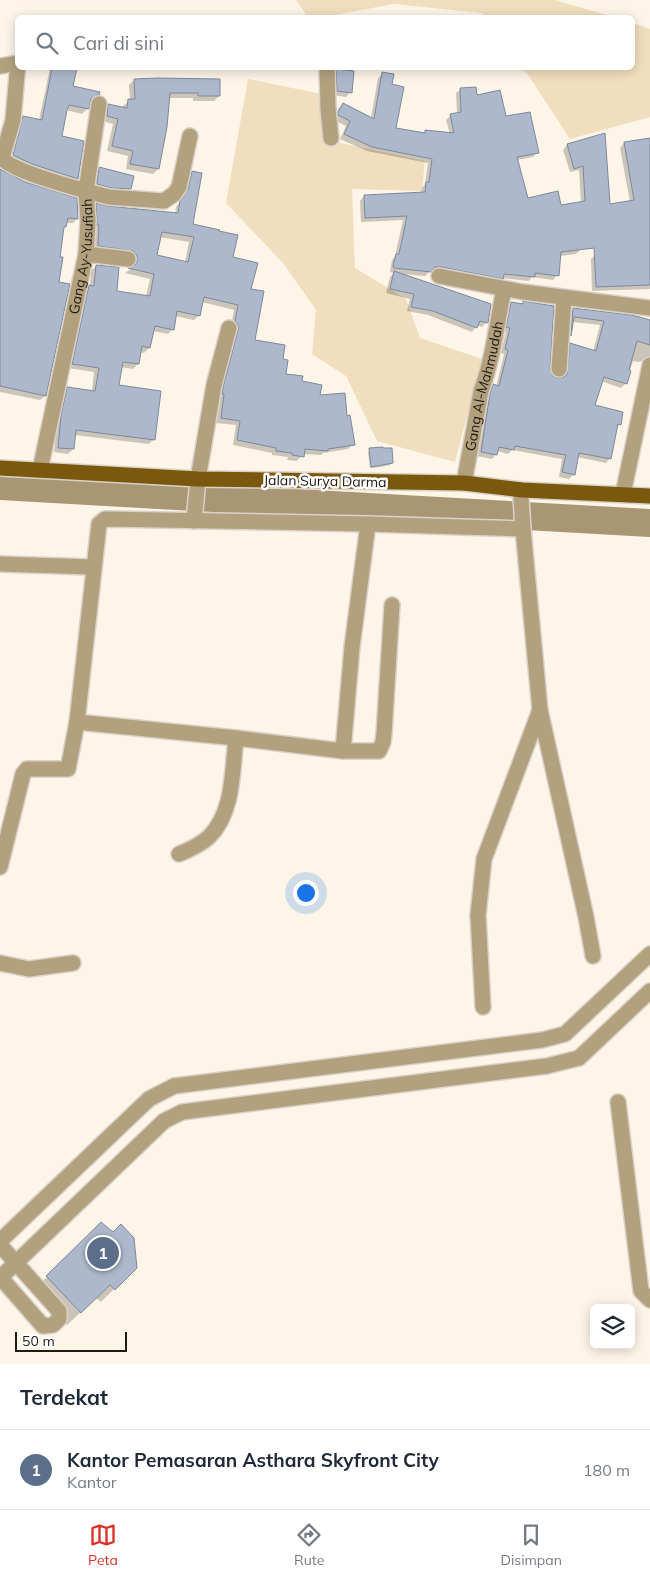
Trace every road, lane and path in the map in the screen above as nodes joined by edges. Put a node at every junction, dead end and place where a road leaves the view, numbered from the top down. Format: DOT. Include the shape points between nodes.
graph roads {
  1 [pos="15,64"];
  2 [pos="0,66"];
  3 [pos="17,70"];
  4 [pos="328,70"];
  5 [pos="99,104"];
  6 [pos="190,136"];
  7 [pos="331,138"];
  8 [pos="86,191"];
  9 [pos="86,254"];
  10 [pos="128,259"];
  11 [pos="439,276"];
  12 [pos="504,289"];
  13 [pos="564,298"];
  14 [pos="650,308"];
  15 [pos="229,328"];
  16 [pos="650,365"];
  17 [pos="559,369"];
  18 [pos="0,468"];
  19 [pos="40,470"];
  20 [pos="197,484"];
  21 [pos="464,484"];
  22 [pos="521,494"];
  23 [pos="623,494"];
  24 [pos="650,496"];
  25 [pos="195,515"];
  26 [pos="368,524"];
  27 [pos="523,527"];
  28 [pos="0,564"];
  29 [pos="94,567"];
  30 [pos="392,605"];
  31 [pos="540,710"];
  32 [pos="77,722"];
  33 [pos="236,738"];
  34 [pos="344,751"];
  35 [pos="179,854"];
  36 [pos="0,867"];
  37 [pos="650,954"];
  38 [pos="593,956"];
  39 [pos="0,963"];
  40 [pos="74,963"];
  41 [pos="650,991"];
  42 [pos="483,1007"];
  43 [pos="392,1059"];
  44 [pos="369,1062"];
  45 [pos="396,1085"];
  46 [pos="373,1088"];
  47 [pos="618,1102"];
  48 [pos="25,1217"];
  49 [pos="42,1238"];
  50 [pos="0,1241"];
  51 [pos="0,1245"];
  52 [pos="16,1263"];
  53 [pos="0,1278"];
  54 [pos="37,1286"];
  55 [pos="650,1300"];
  56 [pos="21,1301"];
  1 -- 2 [label="street"];
  3 -- 8 [label="street" via="13,120 2,158 6,163 33,174"];
  4 -- 7 [label="street"];
  5 -- 8 [label="street"];
  6 -- 8 [label="street, Gang Ay-Yusufiah" via="179,187 164,201 109,197"];
  8 -- 9 [label="street, Gang Ay-Yusufiah"];
  9 -- 10 [label="street"];
  9 -- 19 [label="street, Gang Ay-Yusufiah"];
  11 -- 12 [label="street"];
  12 -- 13 [label="street"];
  12 -- 21 [label="street, Gang Al-Mahmudah" via="486,378 480,391"];
  13 -- 14 [label="street"];
  13 -- 17 [label="street"];
  15 -- 20 [label="street" via="214,385"];
  16 -- 23 [label="street"];
  18 -- 19 [label="main road, Jalan Surya Darma"];
  19 -- 20 [label="main road, Jalan Surya Darma"];
  20 -- 21 [label="main road, Jalan Surya Darma"];
  20 -- 25 [label="street"];
  21 -- 22 [label="main road, Jalan Surya Darma"];
  22 -- 23 [label="main road, Jalan Surya Darma"];
  22 -- 27 [label="street"];
  23 -- 24 [label="main road, Jalan Surya Darma"];
  25 -- 26 [label="street"];
  25 -- 29 [label="street" via="105,519 100,524"];
  26 -- 27 [label="street"];
  26 -- 34 [label="street" via="352,647"];
  27 -- 31 [label="street"];
  28 -- 29 [label="street"];
  29 -- 32 [label="street"];
  30 -- 34 [label="street" via="383,742 379,751"];
  31 -- 38 [label="street"];
  31 -- 42 [label="street" via="484,859 478,915"];
  32 -- 33 [label="street"];
  32 -- 36 [label="street" via="68,769 27,769 23,774"];
  33 -- 34 [label="street"];
  33 -- 35 [label="street" via="229,801 221,820 209,837"];
  37 -- 43 [label="street" via="566,1034 542,1040"];
  39 -- 40 [label="street" via="29,969"];
  41 -- 45 [label="street" via="579,1058 547,1066"];
  43 -- 44 [label="street"];
  43 -- 45 [label="street"];
  44 -- 46 [label="street"];
  44 -- 48 [label="street" via="174,1086 149,1099"];
  45 -- 46 [label="street"];
  46 -- 49 [label="street" via="182,1112 164,1121"];
  47 -- 55 [label="street" via="641,1291"];
  48 -- 49 [label="street"];
  48 -- 50 [label="street"];
  49 -- 52 [label="street"];
  51 -- 52 [label="street"];
  52 -- 53 [label="street"];
  52 -- 54 [label="street"];
  53 -- 56 [label="street"];
  54 -- 56 [label="street"];
  54 -- 56 [label="street" via="59,1311 59,1319 53,1325 43,1326"];
}
